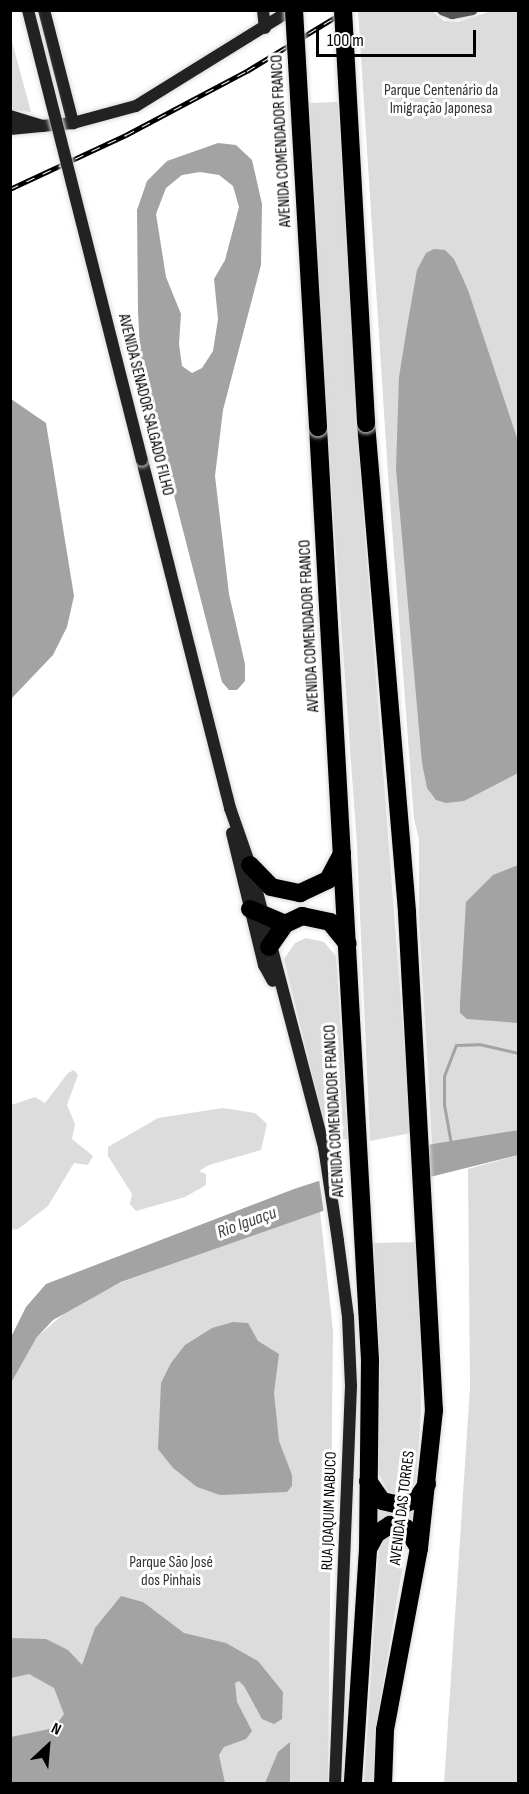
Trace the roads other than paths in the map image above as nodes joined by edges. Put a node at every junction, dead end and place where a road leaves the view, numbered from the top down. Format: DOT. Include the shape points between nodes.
graph roads {
  1 [pos="28,10"];
  2 [pos="44,10"];
  3 [pos="263,10"];
  4 [pos="343,10"];
  5 [pos="473,10"];
  6 [pos="442,11"];
  7 [pos="284,12"];
  8 [pos="264,28"];
  9 [pos="10,116"];
  10 [pos="73,123"];
  11 [pos="44,126"];
  12 [pos="10,129"];
  13 [pos="230,808"];
  14 [pos="343,843"];
  15 [pos="250,865"];
  16 [pos="256,913"];
  17 [pos="285,924"];
  18 [pos="348,944"];
  19 [pos="269,947"];
  20 [pos="283,997"];
  21 [pos="361,1239"];
  22 [pos="338,1241"];
  23 [pos="367,1479"];
  24 [pos="427,1484"];
  25 [pos="419,1548"];
  26 [pos="368,1549"];
  27 [pos="335,1784"];
  28 [pos="353,1784"];
  29 [pos="382,1784"];
  1 -- 13 [label="main road, AVENIDA SENADOR SALGADO FILHO, bridge"];
  2 -- 10 [label="main road"];
  3 -- 8 [label="main road"];
  4 -- 24 [label="highway, AVENIDA DAS TORRES, bridge" via="366,423 394,740 428,1235 434,1410"];
  5 -- 6 [label="street" via="452,14"];
  7 -- 8 [label="main road"];
  7 -- 14 [label="highway, AVENIDA COMENDADOR FRANCO, bridge" via="318,427"];
  8 -- 10 [label="main road" via="136,106"];
  9 -- 11 [label="main road"];
  10 -- 11 [label="main road"];
  11 -- 12 [label="main road"];
  13 -- 15 [label="main road, AVENIDA SENADOR SALGADO FILHO"];
  13 -- 16 [label="main road, AVENIDA SENADOR SALGADO FILHO" via="230,828"];
  14 -- 15 [label="highway" via="339,863 328,880 300,893 271,887"];
  14 -- 18 [label="highway, AVENIDA COMENDADOR FRANCO"];
  15 -- 16 [label="main road, AVENIDA SENADOR SALGADO FILHO"];
  16 -- 17 [label="highway"];
  16 -- 19 [label="main road, AVENIDA SENADOR SALGADO FILHO"];
  16 -- 20 [label="main road, AVENIDA SENADOR SALGADO FILHO" via="264,965"];
  17 -- 18 [label="highway" via="302,916 321,918 338,928"];
  17 -- 19 [label="highway"];
  18 -- 21 [label="highway, AVENIDA COMENDADOR FRANCO"];
  19 -- 20 [label="main road, AVENIDA SENADOR SALGADO FILHO"];
  20 -- 22 [label="main road, AVENIDA SENADOR SALGADO FILHO" via="324,1147"];
  21 -- 23 [label="highway, AVENIDA DAS TORRES" via="370,1360"];
  22 -- 27 [label="main road, RUA JOAQUIM NABUCO" via="348,1317 351,1386"];
  23 -- 24 [label="highway" via="382,1501 400,1505 417,1498"];
  23 -- 26 [label="highway, AVENIDA DAS TORRES"];
  24 -- 25 [label="highway, AVENIDA DAS TORRES"];
  25 -- 26 [label="highway" via="412,1533 390,1525 375,1534"];
  25 -- 29 [label="highway, AVENIDA DAS TORRES" via="386,1730"];
  26 -- 28 [label="highway, AVENIDA DAS TORRES"];
}
